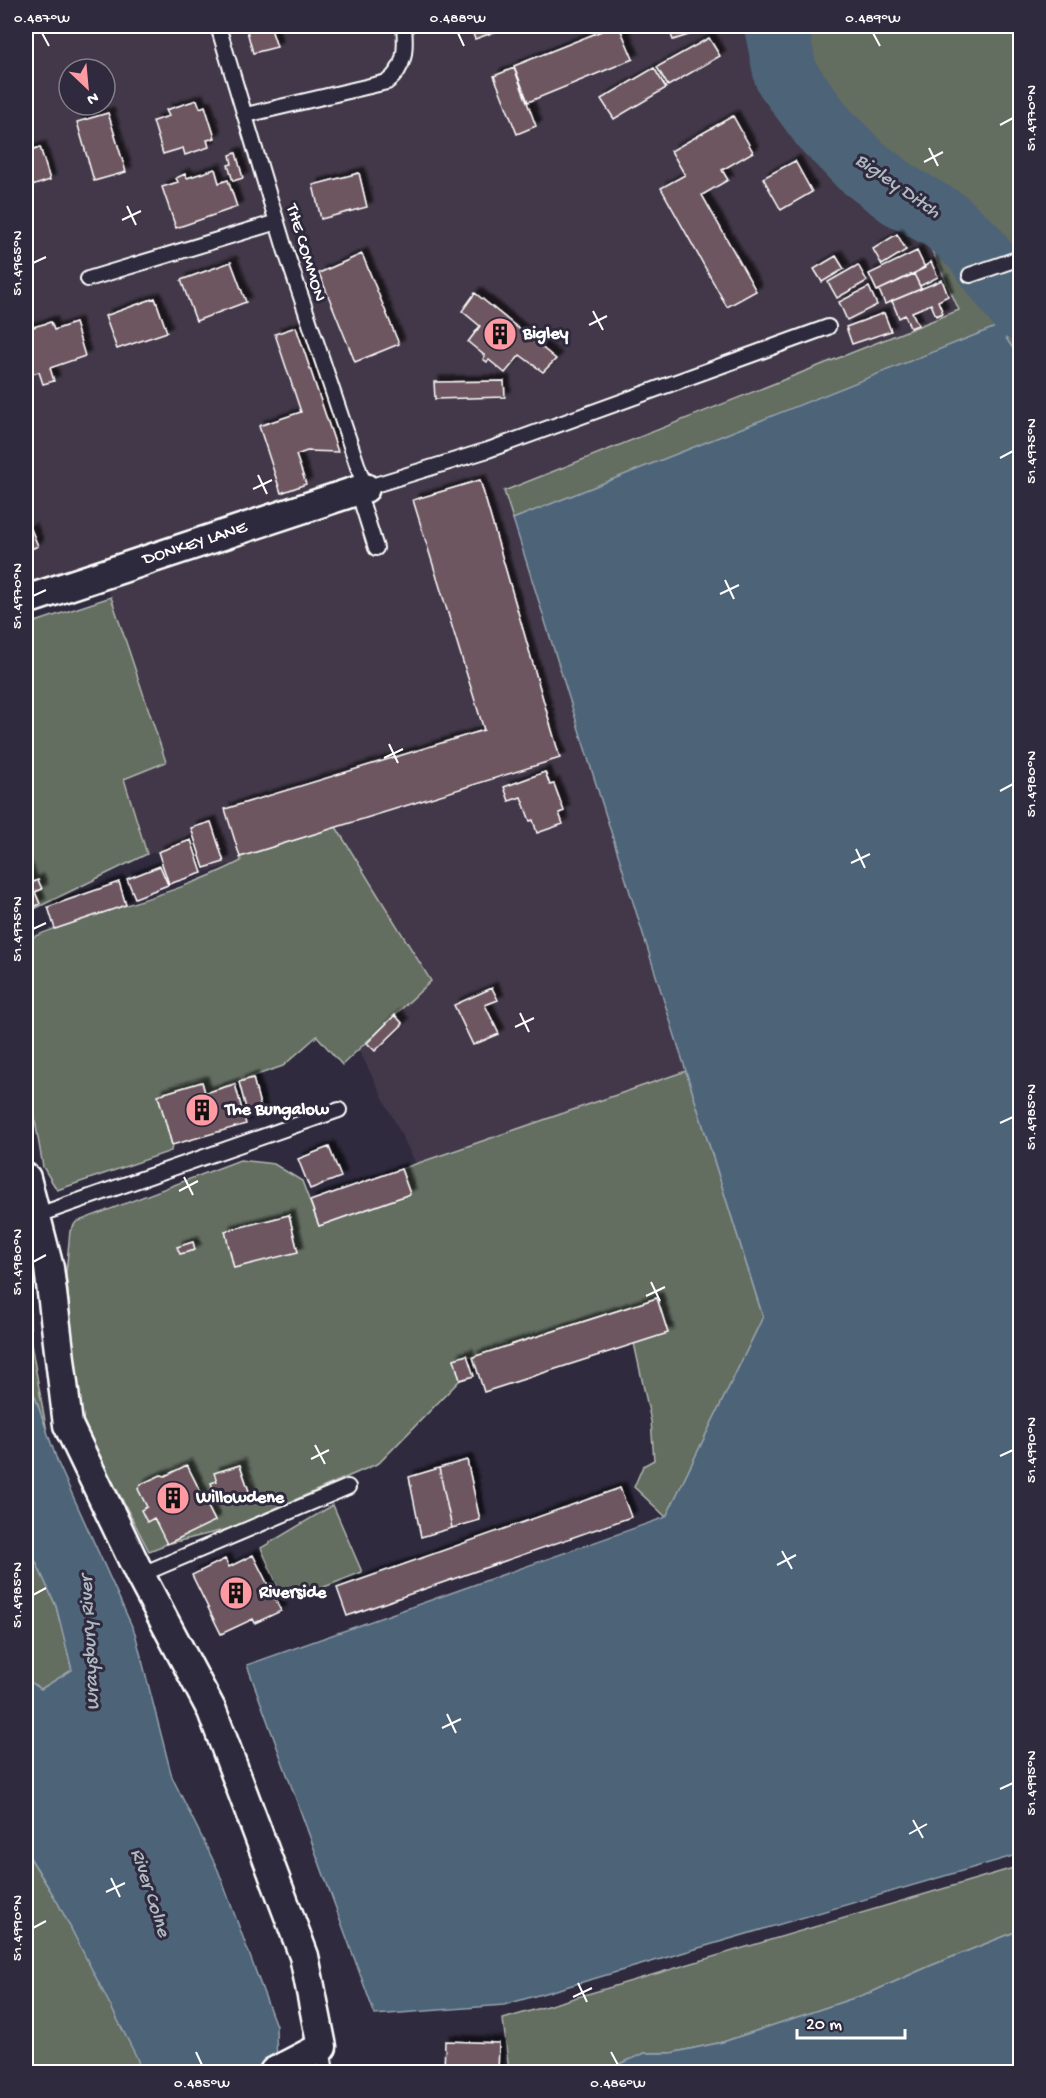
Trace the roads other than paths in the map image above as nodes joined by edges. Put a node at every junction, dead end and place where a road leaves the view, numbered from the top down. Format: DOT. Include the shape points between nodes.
graph roads {
  1 [pos="218,26"];
  2 [pos="404,26"];
  3 [pos="246,116"];
  4 [pos="277,222"];
  5 [pos="1020,258"];
  6 [pos="970,275"];
  7 [pos="88,279"];
  8 [pos="828,327"];
  9 [pos="361,489"];
  10 [pos="376,548"];
  11 [pos="26,600"];
  12 [pos="339,1110"];
  13 [pos="26,1178"];
  14 [pos="35,1216"];
  15 [pos="348,1486"];
  16 [pos="140,1575"];
  17 [pos="325,2060"];
  18 [pos="284,2067"];
  1 -- 3 [label="lane, THE COMMON"];
  2 -- 3 [label="lane" via="402,65 387,82"];
  3 -- 4 [label="lane, THE COMMON"];
  4 -- 7 [label="lane"];
  4 -- 9 [label="lane, THE COMMON"];
  5 -- 6 [label="lane"];
  8 -- 9 [label="lane" via="488,450"];
  9 -- 10 [label="lane, THE COMMON"];
  9 -- 11 [label="street, DONKEY LANE"];
  12 -- 14 [label="lane"];
  13 -- 14 [label="street"];
  14 -- 16 [label="street" via="49,1268 68,1425"];
  15 -- 16 [label="lane"];
  16 -- 17 [label="street" via="212,1711 304,1956"];
  17 -- 18 [label="street"];
}
